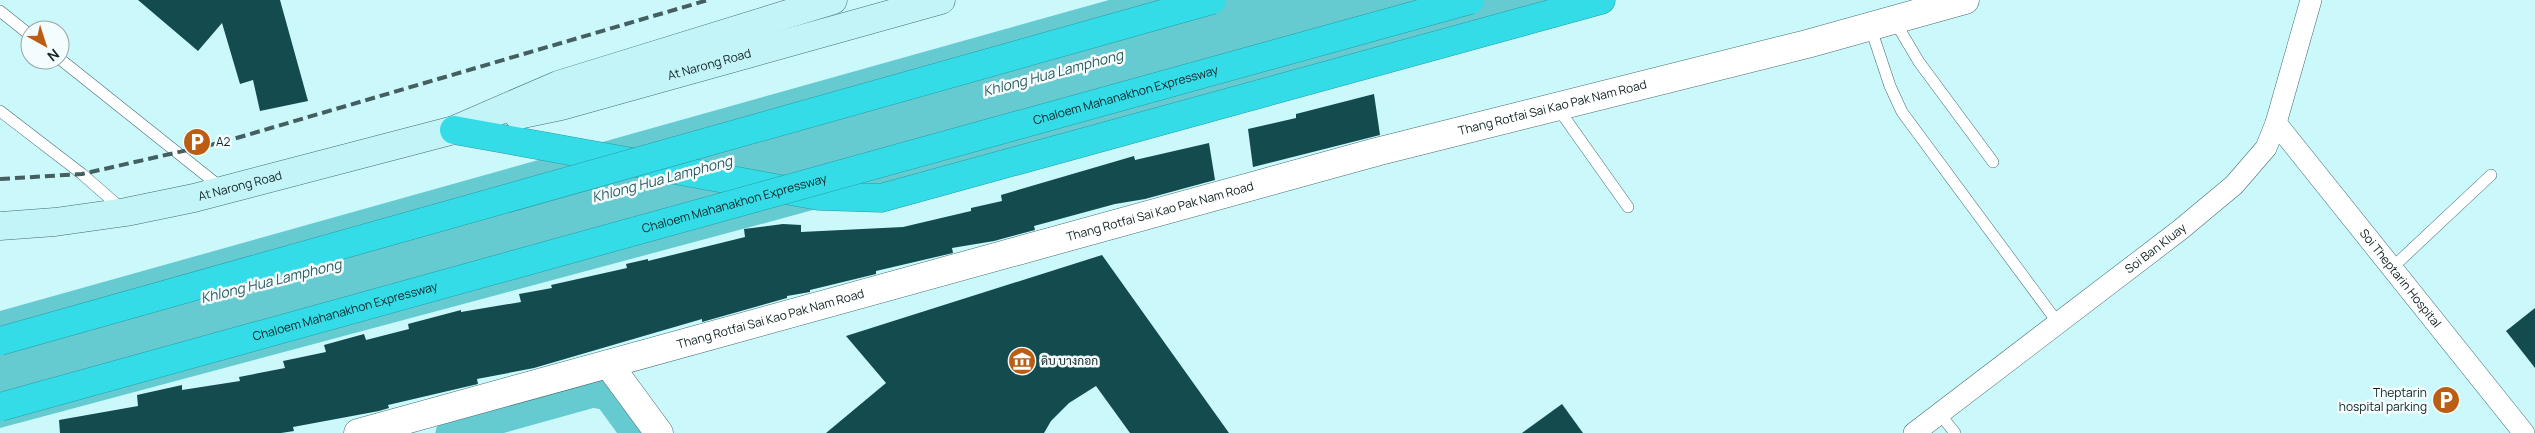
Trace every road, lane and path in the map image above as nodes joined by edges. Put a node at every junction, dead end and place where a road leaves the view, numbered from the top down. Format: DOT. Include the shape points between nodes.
graph roads {
  1 [pos="832,0"];
  2 [pos="941,0"];
  3 [pos="1212,0"];
  4 [pos="1470,0"];
  5 [pos="1601,0"];
  6 [pos="1965,0"];
  7 [pos="2312,0"];
  8 [pos="0,12"];
  9 [pos="1882,23"];
  10 [pos="20,27"];
  11 [pos="70,67"];
  12 [pos="1557,107"];
  13 [pos="0,111"];
  14 [pos="2276,123"];
  15 [pos="464,127"];
  16 [pos="1993,162"];
  17 [pos="2491,175"];
  18 [pos="224,190"];
  19 [pos="1628,207"];
  20 [pos="126,212"];
  21 [pos="0,226"];
  22 [pos="2393,267"];
  23 [pos="2058,323"];
  24 [pos="0,341"];
  25 [pos="608,365"];
  26 [pos="0,407"];
  27 [pos="1940,413"];
  28 [pos="358,433"];
  29 [pos="659,433"];
  30 [pos="1914,433"];
  31 [pos="1955,433"];
  32 [pos="2524,433"];
  1 -- 15 [label="main road, At Narong Road" via="567,82"];
  2 -- 15 [label="main road, At Narong Road" via="561,106"];
  3 -- 24 [label="highway, bridge"];
  4 -- 26 [label="highway, Chaloem Mahanakhon Expressway, bridge"];
  5 -- 15 [label="highway" via="881,198 819,196 531,145"];
  6 -- 9 [label="street, Thang Rotfai Sai Kao Pak Nam Road"];
  7 -- 14 [label="street, Soi Ban Kluay"];
  8 -- 10 [label="lane"];
  9 -- 12 [label="street, Thang Rotfai Sai Kao Pak Nam Road"];
  9 -- 16 [label="lane" via="1919,62"];
  9 -- 23 [label="lane" via="1890,86 1902,112"];
  11 -- 18 [label="lane"];
  12 -- 19 [label="lane"];
  12 -- 25 [label="street, Thang Rotfai Sai Kao Pak Nam Road" via="1376,152"];
  13 -- 20 [label="lane"];
  14 -- 22 [label="street, Soi Theptarin Hospital"];
  14 -- 23 [label="street, Soi Ban Kluay" via="2266,148 2234,185"];
  15 -- 18 [label="main road, At Narong Road"];
  17 -- 22 [label="lane"];
  18 -- 20 [label="main road, At Narong Road"];
  20 -- 21 [label="main road, At Narong Road"];
  22 -- 32 [label="street, Soi Theptarin Hospital"];
  23 -- 27 [label="street, Soi Ban Kluay"];
  25 -- 28 [label="street, Thang Rotfai Sai Kao Pak Nam Road"];
  25 -- 29 [label="street"];
  27 -- 30 [label="street, Soi Ban Kluay"];
  27 -- 31 [label="lane"];
}
